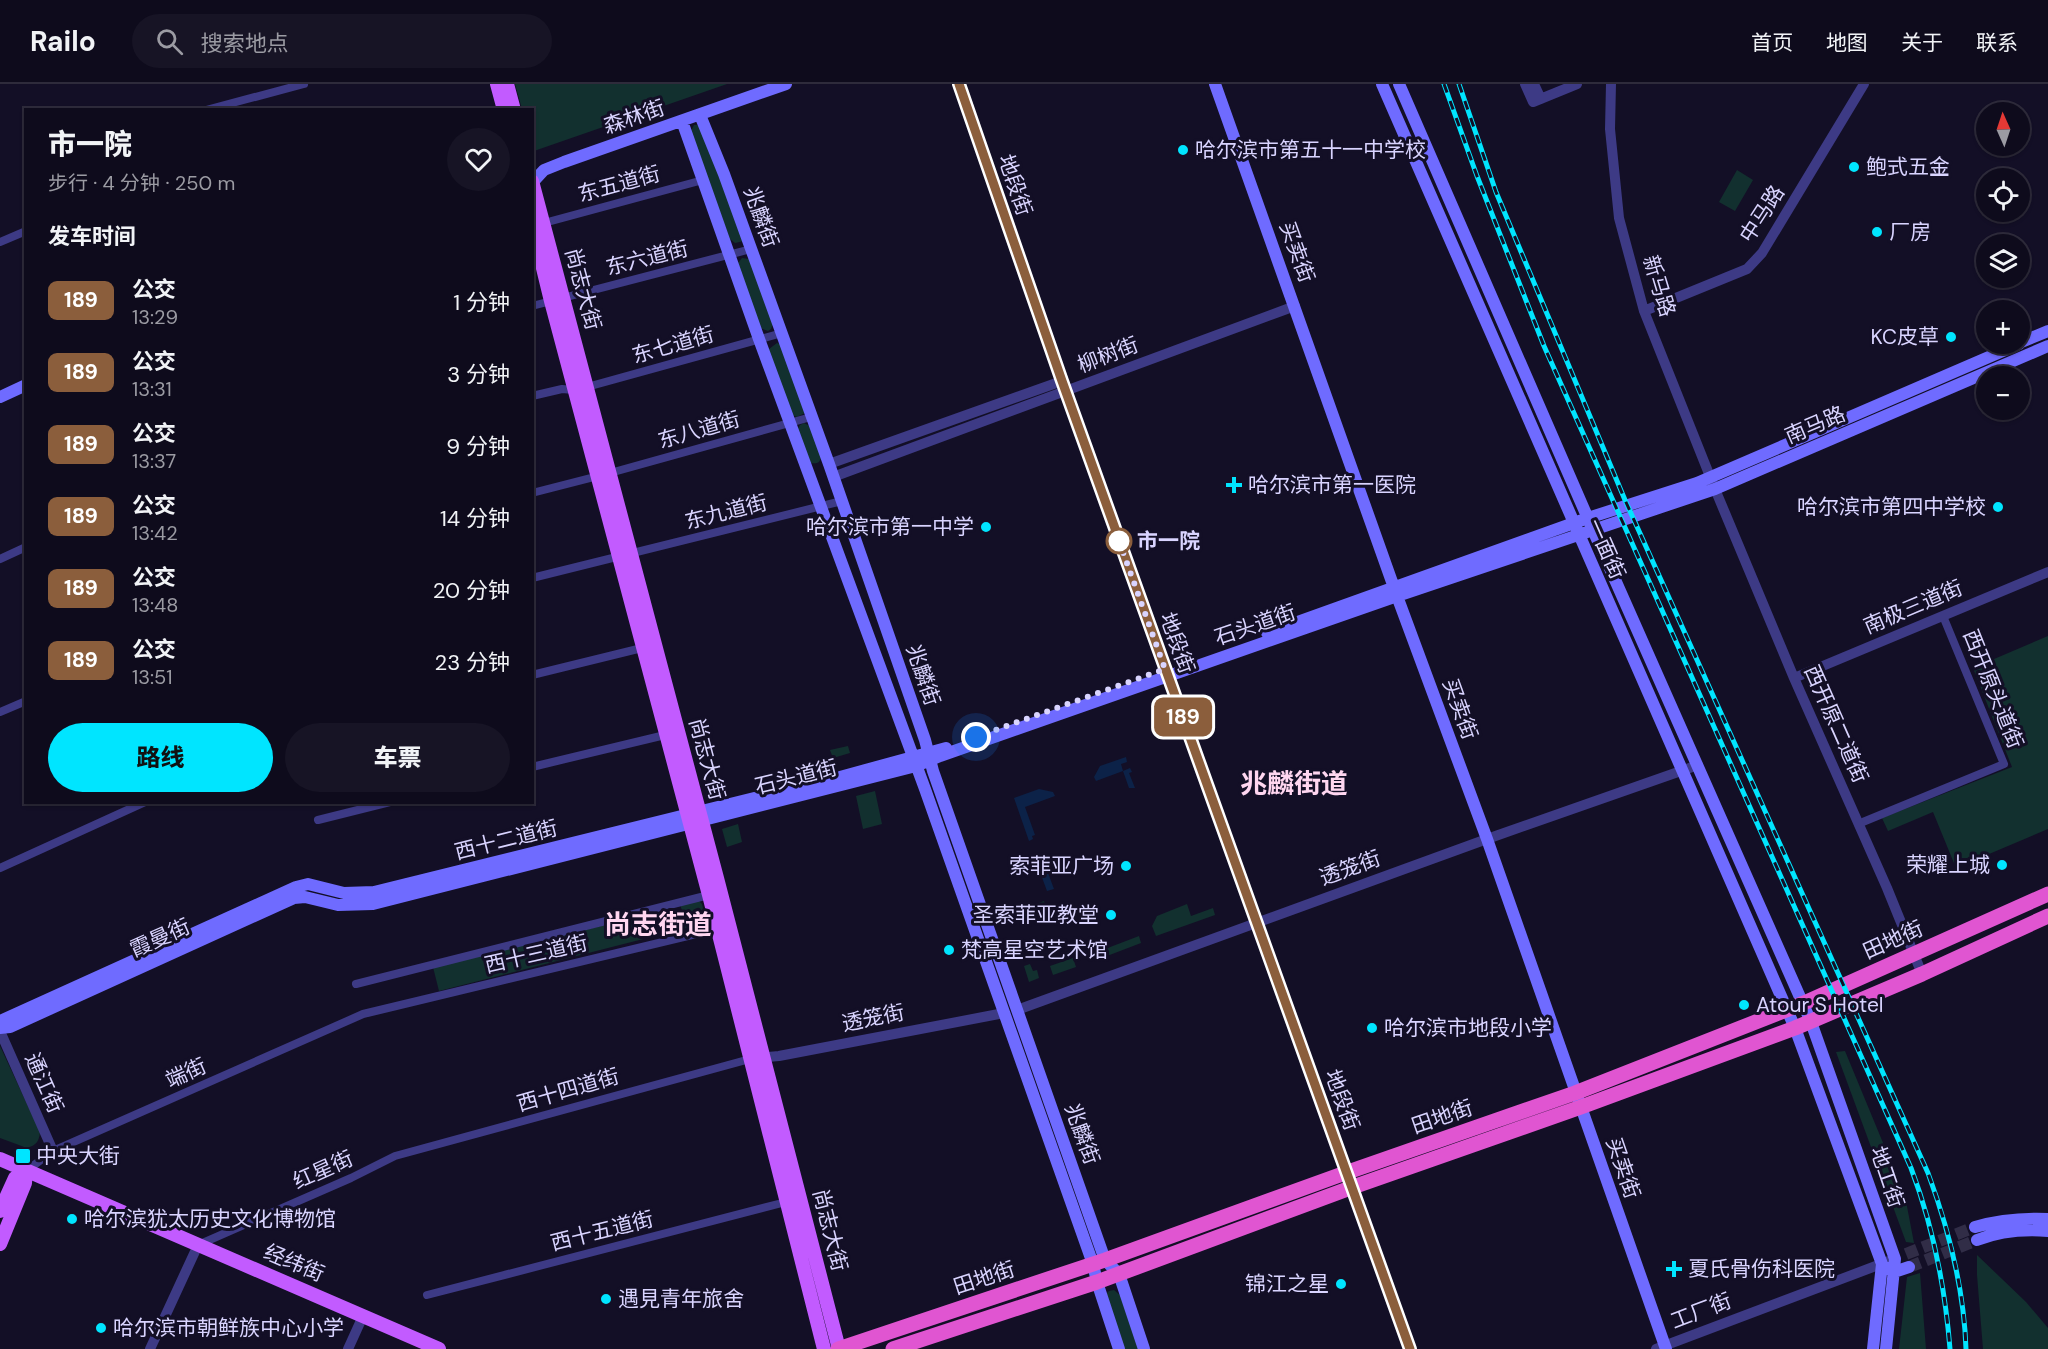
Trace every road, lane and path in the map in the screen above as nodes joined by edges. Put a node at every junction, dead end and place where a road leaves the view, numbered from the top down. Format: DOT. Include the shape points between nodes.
graph roads {
  1 [pos="304,84"];
  2 [pos="497,84"];
  3 [pos="507,84"];
  4 [pos="786,84"];
  5 [pos="959,84"];
  6 [pos="1215,84"];
  7 [pos="1382,84"];
  8 [pos="1399,84"];
  9 [pos="1525,84"];
  10 [pos="1534,84"];
  11 [pos="1577,84"];
  12 [pos="1611,84"];
  13 [pos="1864,84"];
  14 [pos="1541,99"];
  15 [pos="214,108"];
  16 [pos="503,108"];
  17 [pos="513,108"];
  18 [pos="700,114"];
  19 [pos="682,121"];
  20 [pos="703,180"];
  21 [pos="534,181"];
  22 [pos="534,190"];
  23 [pos="538,223"];
  24 [pos="24,232"];
  25 [pos="0,242"];
  26 [pos="751,249"];
  27 [pos="729,255"];
  28 [pos="557,299"];
  29 [pos="534,305"];
  30 [pos="1295,306"];
  31 [pos="1644,311"];
  32 [pos="2048,331"];
  33 [pos="782,333"];
  34 [pos="2030,338"];
  35 [pos="759,339"];
  36 [pos="2048,346"];
  37 [pos="1995,354"];
  38 [pos="24,386"];
  39 [pos="1064,386"];
  40 [pos="581,388"];
  41 [pos="534,396"];
  42 [pos="0,397"];
  43 [pos="811,417"];
  44 [pos="790,422"];
  45 [pos="829,464"];
  46 [pos="604,475"];
  47 [pos="833,477"];
  48 [pos="1712,483"];
  49 [pos="534,492"];
  50 [pos="842,501"];
  51 [pos="821,507"];
  52 [pos="1588,518"];
  53 [pos="1576,529"];
  54 [pos="1593,530"];
  55 [pos="24,548"];
  56 [pos="625,555"];
  57 [pos="0,559"];
  58 [pos="2048,572"];
  59 [pos="534,578"];
  60 [pos="1396,592"];
  61 [pos="1944,616"];
  62 [pos="642,648"];
  63 [pos="1166,673"];
  64 [pos="534,675"];
  65 [pos="1794,678"];
  66 [pos="24,702"];
  67 [pos="0,712"];
  68 [pos="665,735"];
  69 [pos="929,757"];
  70 [pos="915,762"];
  71 [pos="1698,765"];
  72 [pos="534,767"];
  73 [pos="1683,771"];
  74 [pos="141,804"];
  75 [pos="382,804"];
  76 [pos="694,818"];
  77 [pos="318,820"];
  78 [pos="1858,824"];
  79 [pos="1487,838"];
  80 [pos="0,868"];
  81 [pos="334,891"];
  82 [pos="2048,894"];
  83 [pos="709,895"];
  84 [pos="338,905"];
  85 [pos="2048,916"];
  86 [pos="1257,923"];
  87 [pos="717,929"];
  88 [pos="1914,953"];
  89 [pos="1922,974"];
  90 [pos="356,984"];
  91 [pos="1804,1003"];
  92 [pos="1017,1010"];
  93 [pos="1787,1010"];
  94 [pos="1004,1013"];
  95 [pos="363,1014"];
  96 [pos="0,1021"];
  97 [pos="1811,1022"];
  98 [pos="1795,1028"];
  99 [pos="0,1029"];
  100 [pos="757,1058"];
  101 [pos="1578,1100"];
  102 [pos="53,1151"];
  103 [pos="395,1156"];
  104 [pos="0,1159"];
  105 [pos="27,1171"];
  106 [pos="1347,1172"];
  107 [pos="1353,1187"];
  108 [pos="786,1202"];
  109 [pos="0,1212"];
  110 [pos="2048,1219"];
  111 [pos="2048,1231"];
  112 [pos="0,1244"];
  113 [pos="198,1245"];
  114 [pos="1903,1260"];
  115 [pos="1099,1262"];
  116 [pos="1882,1264"];
  117 [pos="1894,1272"];
  118 [pos="1119,1274"];
  119 [pos="1097,1282"];
  120 [pos="428,1295"];
  121 [pos="363,1316"];
  122 [pos="1662,1348"];
  123 [pos="150,1349"];
  124 [pos="348,1349"];
  125 [pos="439,1349"];
  126 [pos="824,1349"];
  127 [pos="839,1349"];
  128 [pos="893,1349"];
  129 [pos="1119,1349"];
  130 [pos="1144,1349"];
  131 [pos="1410,1349"];
  132 [pos="1873,1349"];
  133 [pos="1886,1349"];
  1 -- 15 [label="street"];
  2 -- 16 [label="main road"];
  3 -- 17 [label="main road"];
  4 -- 18 [label="main road, 森林街"];
  5 -- 39 [label="main road, 地段街"];
  6 -- 30 [label="main road, 买卖街"];
  7 -- 53 [label="main road, 一面街"];
  8 -- 52 [label="main road, 一面街"];
  9 -- 14 [label="street" via="1533,102"];
  10 -- 14 [label="street"];
  11 -- 14 [label="street"];
  12 -- 31 [label="street, 新马路" via="1610,129 1619,218"];
  13 -- 31 [label="street, 中马路" via="1762,253 1747,269"];
  18 -- 19 [label="main road, 森林街"];
  18 -- 26 [label="main road, 兆麟街"];
  19 -- 20 [label="main road, 兆麟街"];
  19 -- 21 [label="main road, 森林街" via="544,170"];
  20 -- 23 [label="street, 东五道街"];
  20 -- 27 [label="main road, 兆麟街"];
  22 -- 23 [label="main road, 尚志大街"];
  23 -- 28 [label="main road, 尚志大街"];
  24 -- 25 [label="street"];
  26 -- 27 [label="street, 东六道街"];
  26 -- 33 [label="main road, 兆麟街"];
  27 -- 28 [label="street, 东六道街"];
  27 -- 35 [label="main road, 兆麟街"];
  28 -- 29 [label="street, 东六道街"];
  28 -- 40 [label="main road, 尚志大街"];
  30 -- 39 [label="street, 柳树街"];
  30 -- 60 [label="main road, 买卖街"];
  31 -- 48 [label="street, 新马路"];
  32 -- 34 [label="main road, 南马路"];
  33 -- 35 [label="street, 东七道街"];
  33 -- 43 [label="main road, 兆麟街"];
  35 -- 40 [label="street, 东七道街"];
  35 -- 44 [label="main road, 兆麟街"];
  36 -- 48 [label="main road, 南马路"];
  37 -- 48 [label="main road, 南马路"];
  38 -- 42 [label="main road"];
  39 -- 45 [label="street, 柳树街"];
  39 -- 47 [label="street, 柳树街"];
  39 -- 63 [label="main road, 地段街"];
  40 -- 41 [label="street, 东七道街"];
  40 -- 46 [label="main road, 尚志大街"];
  43 -- 44 [label="street, 东八道街"];
  43 -- 45 [label="main road, 兆麟街"];
  44 -- 46 [label="street, 东八道街"];
  44 -- 51 [label="main road, 兆麟街"];
  45 -- 47 [label="main road, 兆麟街"];
  46 -- 49 [label="street, 东八道街"];
  46 -- 56 [label="main road, 尚志大街"];
  47 -- 50 [label="main road, 兆麟街"];
  48 -- 52 [label="main road, 南马路"];
  48 -- 54 [label="main road, 南马路"];
  48 -- 65 [label="street, 西开原二道街"];
  50 -- 51 [label="street, 东九道街"];
  50 -- 69 [label="main road, 兆麟街"];
  51 -- 56 [label="street, 东九道街"];
  51 -- 70 [label="main road, 兆麟街"];
  52 -- 53 [label="main road, 石头道街"];
  52 -- 54 [label="main road, 一面街"];
  53 -- 54 [label="main road, 石头道街"];
  53 -- 60 [label="main road, 石头道街"];
  53 -- 73 [label="main road, 一面街"];
  54 -- 71 [label="main road, 一面街"];
  55 -- 57 [label="street"];
  56 -- 59 [label="street, 东九道街"];
  56 -- 62 [label="main road, 尚志大街"];
  56 -- 76 [label="main road, 尚志大街"];
  58 -- 61 [label="street, 南极三道街"];
  60 -- 63 [label="main road, 石头道街"];
  60 -- 79 [label="main road, 买卖街"];
  61 -- 65 [label="street, 南极三道街"];
  61 -- 78 [label="street, 西开原头道街" via="2004,764"];
  62 -- 64 [label="street"];
  62 -- 68 [label="main road, 尚志大街"];
  63 -- 69 [label="main road, 石头道街"];
  63 -- 86 [label="main road, 地段街"];
  65 -- 78 [label="street, 西开原二道街"];
  66 -- 67 [label="street"];
  68 -- 72 [label="street"];
  68 -- 76 [label="main road, 尚志大街"];
  69 -- 70 [label="main road, 石头道街"];
  69 -- 92 [label="main road, 兆麟街"];
  70 -- 76 [label="main road, 石头道街"];
  70 -- 94 [label="main road, 兆麟街"];
  71 -- 73 [label="street, 透笼街"];
  71 -- 91 [label="main road, 一面街"];
  73 -- 79 [label="street, 透笼街"];
  73 -- 93 [label="main road, 一面街"];
  74 -- 80 [label="street"];
  75 -- 77 [label="street"];
  76 -- 81 [label="main road, 西十二道街" via="374,892"];
  76 -- 83 [label="main road, 尚志大街"];
  76 -- 84 [label="main road, 西十二道街" via="373,904"];
  76 -- 100 [label="main road, 尚志大街"];
  78 -- 88 [label="street, 西开原二道街"];
  79 -- 86 [label="street, 透笼街"];
  79 -- 101 [label="main road, 买卖街"];
  81 -- 96 [label="main road, 霞曼街" via="308,884 296,887"];
  82 -- 88 [label="highway, 田地街"];
  83 -- 87 [label="main road, 尚志大街"];
  83 -- 90 [label="street"];
  84 -- 99 [label="main road, 霞曼街" via="294,898"];
  85 -- 89 [label="highway, 田地街"];
  86 -- 92 [label="street, 透笼街"];
  86 -- 106 [label="main road, 地段街"];
  87 -- 95 [label="street, 西十三道街"];
  87 -- 100 [label="main road, 尚志大街"];
  88 -- 89 [label="street, 西开原二道街"];
  88 -- 91 [label="highway, 田地街"];
  89 -- 97 [label="highway, 田地街"];
  91 -- 93 [label="highway, 田地街"];
  91 -- 97 [label="main road, 一面街"];
  92 -- 115 [label="main road, 兆麟街"];
  93 -- 98 [label="main road, 一面街"];
  93 -- 101 [label="highway, 田地街"];
  94 -- 100 [label="street, 透笼街"];
  94 -- 115 [label="main road, 兆麟街"];
  95 -- 102 [label="street, 端街"];
  97 -- 98 [label="highway, 田地街"];
  97 -- 114 [label="main road, 地工街"];
  98 -- 101 [label="highway, 田地街"];
  98 -- 116 [label="main road, 地工街"];
  99 -- 102 [label="street, 通江街"];
  100 -- 103 [label="street, 西十四道街"];
  100 -- 108 [label="main road, 尚志大街"];
  100 -- 127 [label="main road, 尚志大街"];
  101 -- 106 [label="highway, 田地街"];
  101 -- 107 [label="highway, 田地街"];
  101 -- 122 [label="main road, 买卖街"];
  102 -- 105 [label="street, 端街"];
  103 -- 113 [label="street, 红星街"];
  104 -- 105 [label="main road, 经纬街"];
  105 -- 109 [label="main road" via="15,1178"];
  105 -- 112 [label="main road" via="26,1183"];
  105 -- 113 [label="main road, 经纬街"];
  106 -- 107 [label="main road, 地段街"];
  106 -- 115 [label="highway, 田地街"];
  107 -- 118 [label="highway, 田地街"];
  107 -- 131 [label="main road, 地段街"];
  108 -- 120 [label="street, 西十五道街"];
  108 -- 126 [label="main road, 尚志大街"];
  110 -- 111 [label="main road" via="1990,1223 1976,1233"];
  113 -- 121 [label="main road, 经纬街"];
  113 -- 123 [label="street"];
  114 -- 116 [label="street, 工厂街"];
  114 -- 117 [label="main road, 地工街"];
  115 -- 118 [label="main road, 兆麟街"];
  115 -- 119 [label="main road, 兆麟街"];
  115 -- 127 [label="highway, 田地街"];
  116 -- 117 [label="main road"];
  116 -- 122 [label="street, 工厂街"];
  116 -- 132 [label="main road, 地工街"];
  117 -- 133 [label="main road, 地工街"];
  118 -- 119 [label="highway, 田地街"];
  118 -- 130 [label="main road, 兆麟街"];
  119 -- 128 [label="highway, 田地街"];
  119 -- 129 [label="main road, 兆麟街"];
  121 -- 124 [label="street"];
  121 -- 125 [label="main road, 经纬街"];
}
